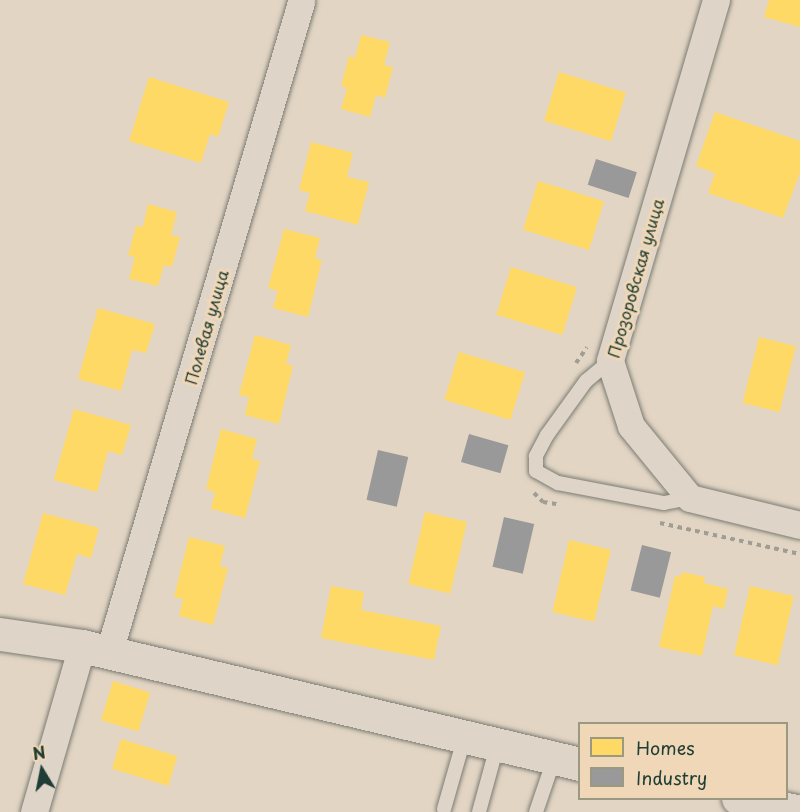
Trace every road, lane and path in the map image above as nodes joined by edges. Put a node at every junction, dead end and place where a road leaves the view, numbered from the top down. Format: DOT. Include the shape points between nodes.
graph roads {
  1 [pos="716,0"];
  2 [pos="301,2"];
  3 [pos="610,361"];
  4 [pos="690,498"];
  5 [pos="800,525"];
  6 [pos="0,634"];
  7 [pos="95,649"];
  8 [pos="465,739"];
  9 [pos="497,746"];
  10 [pos="567,762"];
  11 [pos="747,800"];
  12 [pos="444,809"];
  13 [pos="34,812"];
  14 [pos="478,812"];
  15 [pos="536,812"];
  16 [pos="800,812"];
  1 -- 3 [label="street, Прозоровская улица"];
  2 -- 7 [label="street, Полевая улица"];
  3 -- 4 [label="street, Прозоровская улица" via="631,426"];
  3 -- 4 [label="lane" via="586,381 548,435 536,456 537,471 558,483 664,503"];
  4 -- 5 [label="street"];
  6 -- 7 [label="street"];
  7 -- 8 [label="street"];
  7 -- 13 [label="street, Полевая улица"];
  8 -- 9 [label="street"];
  8 -- 12 [label="lane"];
  9 -- 10 [label="street"];
  9 -- 14 [label="lane"];
  10 -- 15 [label="lane"];
  11 -- 16 [label="street"];
}
